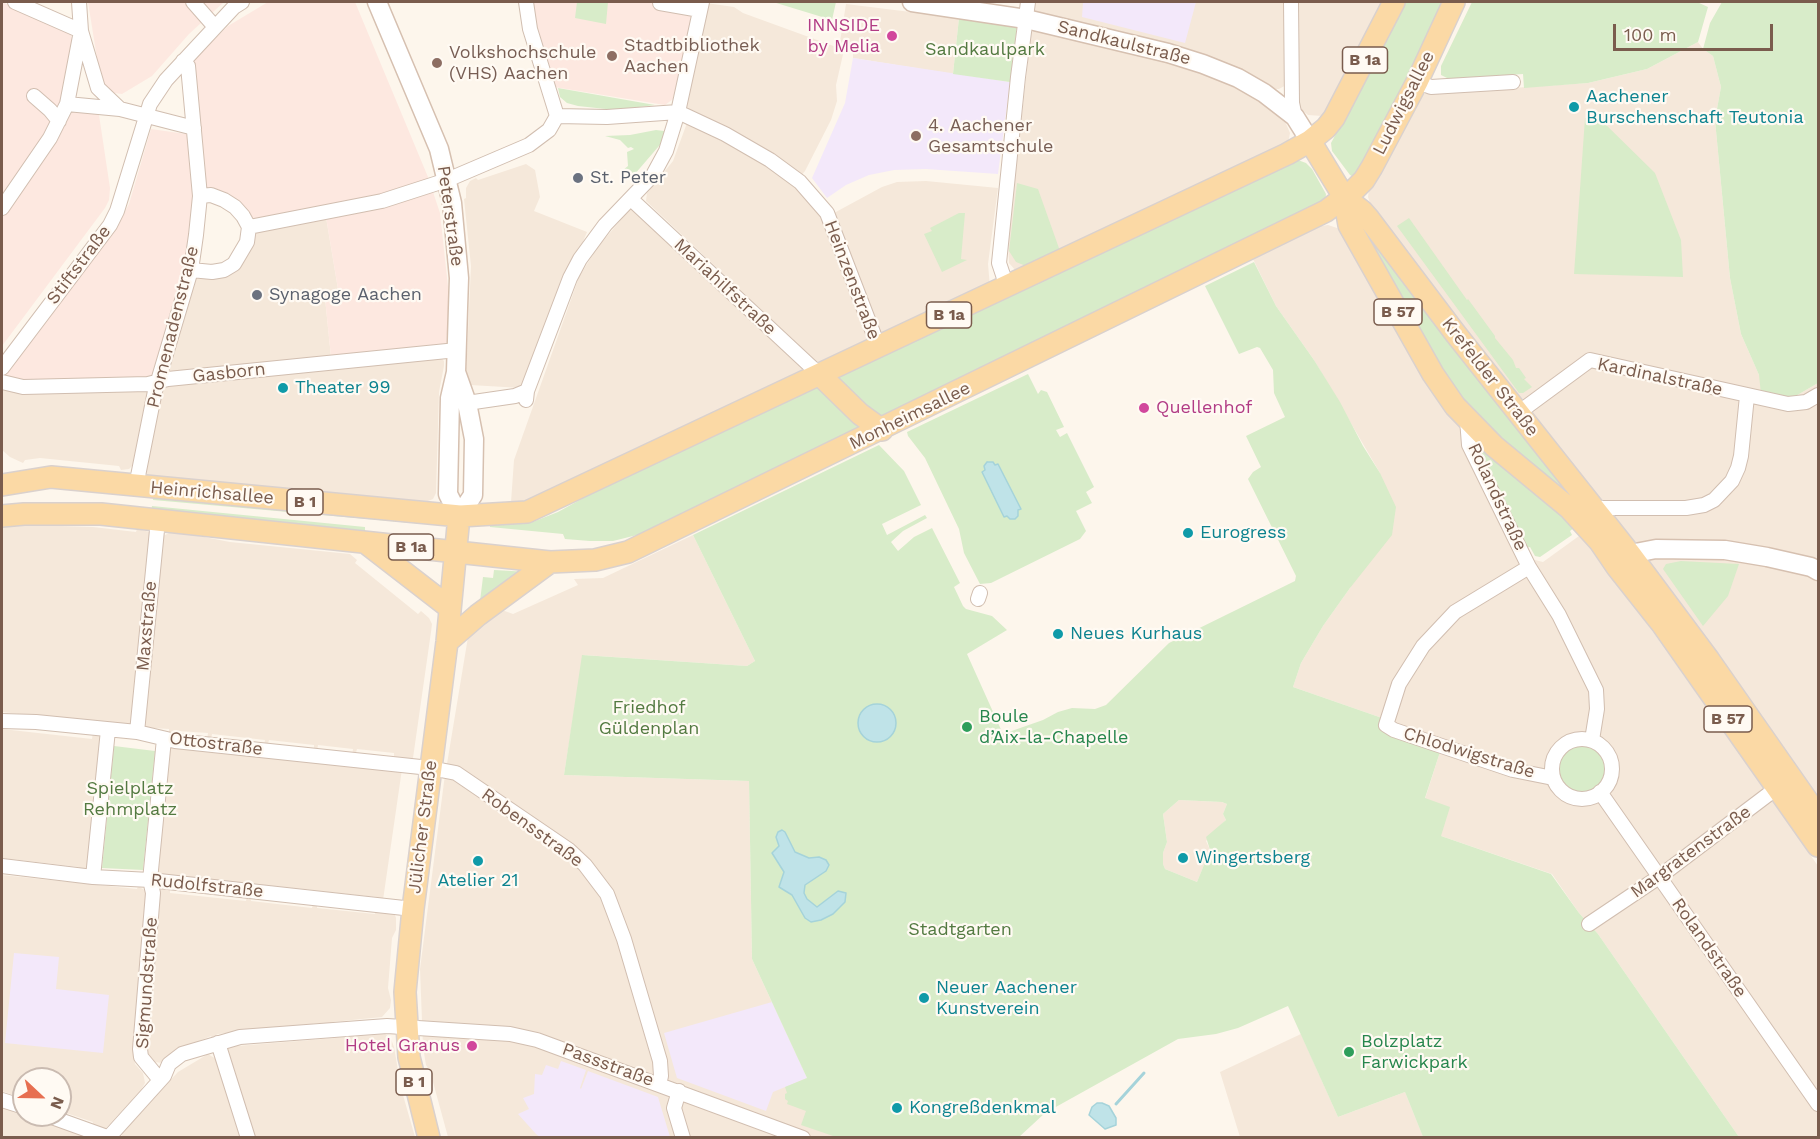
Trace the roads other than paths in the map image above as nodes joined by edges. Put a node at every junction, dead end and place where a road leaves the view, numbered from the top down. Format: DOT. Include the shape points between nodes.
graph roads {
  1 [pos="15,2"];
  2 [pos="79,2"];
  3 [pos="194,2"];
  4 [pos="242,2"];
  5 [pos="376,2"];
  6 [pos="526,2"];
  7 [pos="661,2"];
  8 [pos="912,2"];
  9 [pos="1291,2"];
  10 [pos="1394,2"];
  11 [pos="1454,2"];
  12 [pos="38,6"];
  13 [pos="701,6"];
  14 [pos="1027,10"];
  15 [pos="215,27"];
  16 [pos="81,31"];
  17 [pos="183,62"];
  18 [pos="1417,82"];
  19 [pos="1513,82"];
  20 [pos="34,96"];
  21 [pos="67,104"];
  22 [pos="120,110"];
  23 [pos="678,111"];
  24 [pos="557,116"];
  25 [pos="145,117"];
  26 [pos="1296,117"];
  27 [pos="59,122"];
  28 [pos="194,128"];
  29 [pos="1310,141"];
  30 [pos="447,180"];
  31 [pos="200,196"];
  32 [pos="1344,198"];
  33 [pos="631,199"];
  34 [pos="2,208"];
  35 [pos="249,227"];
  36 [pos="191,270"];
  37 [pos="1007,287"];
  38 [pos="879,348"];
  39 [pos="457,350"];
  40 [pos="2,368"];
  41 [pos="456,372"];
  42 [pos="820,375"];
  43 [pos="2,382"];
  44 [pos="157,382"];
  45 [pos="1818,395"];
  46 [pos="1747,396"];
  47 [pos="467,403"];
  48 [pos="1518,413"];
  49 [pos="1467,419"];
  50 [pos="882,430"];
  51 [pos="2,484"];
  52 [pos="136,486"];
  53 [pos="1593,508"];
  54 [pos="2,516"];
  55 [pos="459,516"];
  56 [pos="158,520"];
  57 [pos="365,542"];
  58 [pos="1600,542"];
  59 [pos="456,552"];
  60 [pos="1630,554"];
  61 [pos="550,562"];
  62 [pos="1529,567"];
  63 [pos="1818,571"];
  64 [pos="450,608"];
  65 [pos="447,642"];
  66 [pos="2,722"];
  67 [pos="108,730"];
  68 [pos="137,732"];
  69 [pos="164,739"];
  70 [pos="1593,740"];
  71 [pos="430,768"];
  72 [pos="1553,778"];
  73 [pos="1784,782"];
  74 [pos="1600,792"];
  75 [pos="1818,816"];
  76 [pos="1818,846"];
  77 [pos="2,866"];
  78 [pos="93,877"];
  79 [pos="1659,877"];
  80 [pos="150,880"];
  81 [pos="413,909"];
  82 [pos="1589,924"];
  83 [pos="406,1026"];
  84 [pos="218,1043"];
  85 [pos="162,1078"];
  86 [pos="659,1084"];
  87 [pos="679,1091"];
  88 [pos="1818,1104"];
  89 [pos="72,1124"];
  90 [pos="109,1137"];
  91 [pos="248,1137"];
  92 [pos="429,1137"];
  93 [pos="683,1137"];
  94 [pos="803,1137"];
  1 -- 12 [label="street"];
  2 -- 16 [label="street"];
  3 -- 15 [label="street"];
  4 -- 15 [label="street, Stiftstraße"];
  5 -- 30 [label="street, Peterstraße" via="439,149"];
  6 -- 24 [label="street" via="530,29"];
  7 -- 13 [label="street"];
  8 -- 14 [label="street, Sandkaulstraße"];
  9 -- 26 [label="street" via="1292,103"];
  10 -- 29 [label="main road, B 1a" via="1334,118"];
  11 -- 18 [label="main road, Ludwigsallee / B 1a"];
  12 -- 16 [label="street"];
  13 -- 23 [label="street"];
  14 -- 26 [label="street, Sandkaulstraße" via="1203,64 1256,88"];
  14 -- 37 [label="street" via="999,263"];
  15 -- 17 [label="street, Stiftstraße"];
  16 -- 21 [label="street"];
  16 -- 22 [label="street" via="98,88"];
  17 -- 25 [label="street, Stiftstraße" via="166,80"];
  17 -- 28 [label="street, Promenadenstraße" via="188,66"];
  18 -- 19 [label="street" via="1431,87"];
  18 -- 32 [label="main road, Ludwigsallee / B 1a" via="1364,180"];
  20 -- 27 [label="street"];
  21 -- 22 [label="street"];
  21 -- 27 [label="street"];
  22 -- 25 [label="street"];
  23 -- 24 [label="street" via="607,117"];
  23 -- 33 [label="street" via="666,151 653,175"];
  23 -- 38 [label="street, Heinzenstraße" via="770,160 816,198 827,213"];
  24 -- 30 [label="street" via="549,130 529,145"];
  25 -- 28 [label="street"];
  25 -- 40 [label="street, Stiftstraße" via="110,225"];
  26 -- 29 [label="street, Sandkaulstraße"];
  27 -- 34 [label="street"];
  28 -- 31 [label="street, Promenadenstraße"];
  29 -- 32 [label="main road, Krefelder Straße / B 57"];
  29 -- 37 [label="main road, B 1a"];
  30 -- 35 [label="street" via="382,201"];
  30 -- 39 [label="street, Peterstraße" via="459,278"];
  31 -- 35 [label="street" via="224,200 243,216"];
  31 -- 36 [label="street, Promenadenstraße"];
  32 -- 48 [label="main road, Krefelder Straße / B 57" via="1369,219"];
  32 -- 49 [label="main road, Rolandstraße / B 57" via="1349,225 1433,374"];
  32 -- 50 [label="main road, Monheimsallee / B 1a" via="1326,212 1255,248"];
  33 -- 42 [label="street, Mariahilfstraße"];
  33 -- 47 [label="street" via="580,259 526,395"];
  35 -- 36 [label="street" via="247,242 234,264 212,273"];
  36 -- 44 [label="street, Promenadenstraße"];
  37 -- 38 [label="main road, B 1a"];
  38 -- 42 [label="main road, B 1a"];
  39 -- 41 [label="street, Peterstraße"];
  39 -- 44 [label="street, Gasborn"];
  41 -- 47 [label="street, Peterstraße"];
  41 -- 55 [label="street, Peterstraße" via="450,398 448,494"];
  42 -- 50 [label="main road"];
  42 -- 55 [label="main road, B 1a" via="541,507 527,512"];
  43 -- 44 [label="street, Gasborn" via="23,387"];
  44 -- 52 [label="street, Promenadenstraße"];
  45 -- 46 [label="street, Kardinalstraße" via="1806,402 1788,404"];
  46 -- 48 [label="street, Kardinalstraße" via="1590,360"];
  46 -- 53 [label="street" via="1738,468 1714,500 1686,508"];
  47 -- 55 [label="street, Peterstraße" via="474,439 472,495"];
  48 -- 53 [label="main road, Krefelder Straße / B 57"];
  49 -- 58 [label="main road, Krefelder Straße / B 57" via="1569,508"];
  49 -- 62 [label="street, Rolandstraße" via="1469,445"];
  50 -- 61 [label="main road, Monheimsallee / B 1a" via="641,547 600,560"];
  51 -- 52 [label="main road, Heinrichsallee / B 1" via="51,477"];
  52 -- 55 [label="main road, Heinrichsallee / B 1"];
  53 -- 60 [label="main road, Krefelder Straße / B 57"];
  54 -- 56 [label="main road, Heinrichsallee / B 1" via="92,514"];
  55 -- 59 [label="main road, Jülicher Straße"];
  56 -- 57 [label="main road, Heinrichsallee / B 1"];
  56 -- 68 [label="street, Maxstraße"];
  57 -- 59 [label="main road, Heinrichsallee / B 1a"];
  57 -- 64 [label="main road"];
  58 -- 60 [label="street, Krefelder Straße"];
  58 -- 73 [label="main road, Krefelder Straße / B 57"];
  59 -- 61 [label="main road, Monheimsallee / B 1a"];
  59 -- 64 [label="main road, Jülicher Straße"];
  60 -- 63 [label="street" via="1656,549 1718,549"];
  60 -- 73 [label="main road, Krefelder Straße / B 57" via="1702,651"];
  61 -- 65 [label="main road"];
  62 -- 70 [label="street, Rolandstraße" via="1559,615 1596,690"];
  62 -- 72 [label="street, Chlodwigstraße" via="1455,612 1423,646 1399,684 1386,725 1513,770"];
  64 -- 65 [label="main road, Jülicher Straße / B 1"];
  65 -- 71 [label="main road, Jülicher Straße / B 1"];
  66 -- 67 [label="street, Ottostraße"];
  67 -- 68 [label="street, Ottostraße"];
  67 -- 78 [label="street"];
  68 -- 69 [label="street, Ottostraße"];
  69 -- 71 [label="street, Ottostraße"];
  69 -- 80 [label="street, Sigmundstraße"];
  70 -- 72 [label="street" via="1573,740 1558,750 1551,769"];
  70 -- 74 [label="street" via="1607,752 1612,769 1611,778"];
  71 -- 81 [label="main road, Jülicher Straße / B 1"];
  71 -- 86 [label="street, Robensstraße" via="456,773 564,846 597,879 624,939 660,1061"];
  72 -- 74 [label="street" via="1569,796 1585,799"];
  73 -- 75 [label="main road, Krefelder Straße / B 57"];
  73 -- 76 [label="main road, Krefelder Straße / B 57"];
  73 -- 79 [label="street, Margratenstraße"];
  74 -- 79 [label="street, Rolandstraße"];
  77 -- 78 [label="street, Rudolfstraße"];
  78 -- 80 [label="street, Rudolfstraße"];
  79 -- 82 [label="street, Margratenstraße"];
  79 -- 88 [label="street, Rolandstraße"];
  80 -- 81 [label="street, Rudolfstraße"];
  80 -- 85 [label="street, Sigmundstraße" via="153,893 140,1048 141,1057"];
  81 -- 83 [label="main road, Jülicher Straße / B 1" via="405,992"];
  83 -- 84 [label="street, Passstraße" via="240,1037"];
  83 -- 86 [label="street, Passstraße" via="525,1036"];
  83 -- 92 [label="main road, Jülicher Straße / B 1" via="413,1076"];
  84 -- 85 [label="street, Passstraße" via="177,1057"];
  84 -- 91 [label="street"];
  85 -- 90 [label="street, Passstraße"];
  86 -- 87 [label="street, Passstraße"];
  87 -- 93 [label="street" via="674,1108"];
  87 -- 94 [label="street, Passstraße"];
  89 -- 90 [label="street"];
}
